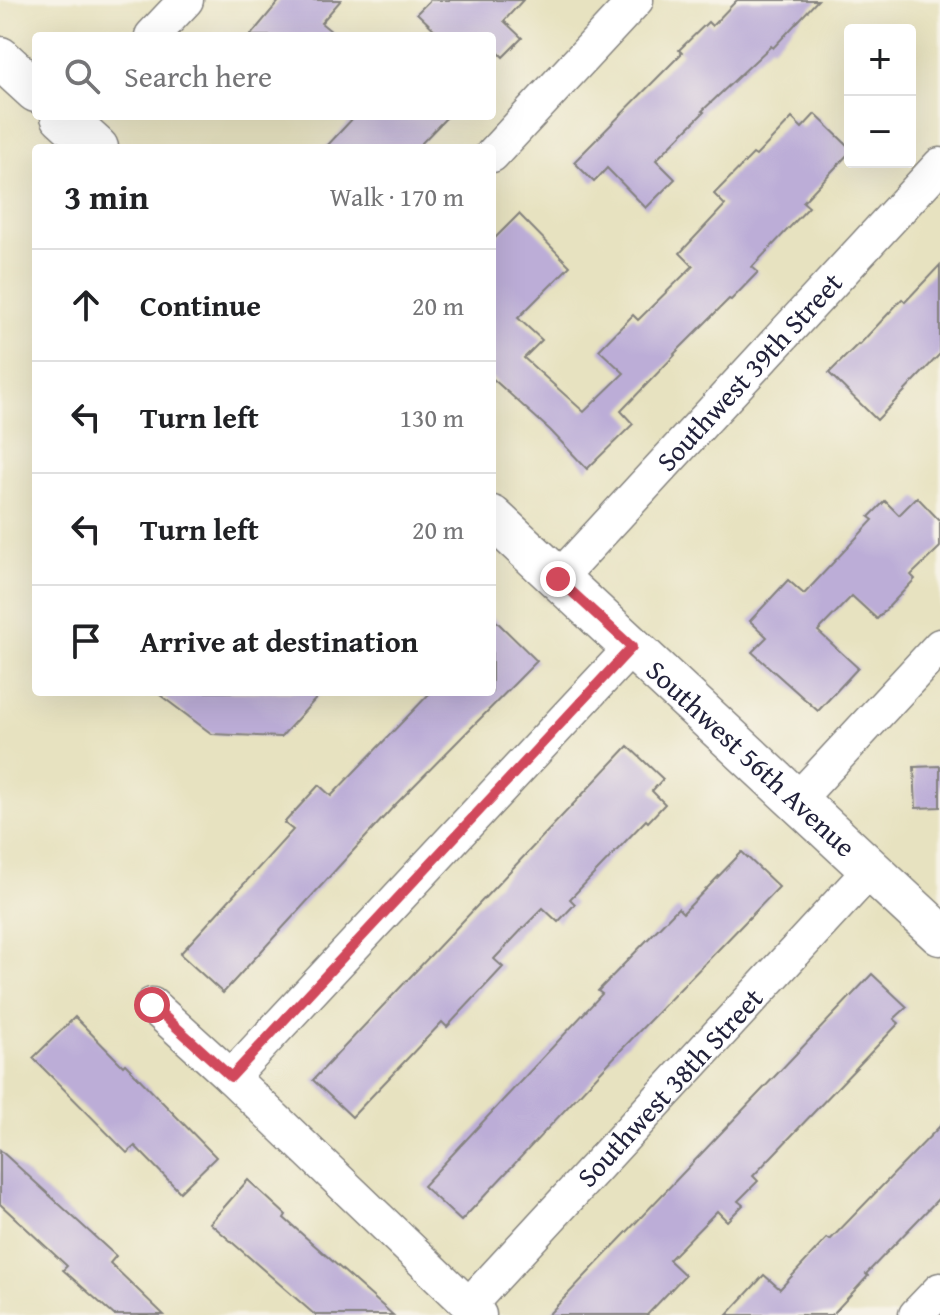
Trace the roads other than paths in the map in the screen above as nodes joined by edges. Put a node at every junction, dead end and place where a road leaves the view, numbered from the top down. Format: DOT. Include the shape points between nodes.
graph roads {
  1 [pos="186,0"];
  2 [pos="636,0"];
  3 [pos="156,32"];
  4 [pos="0,58"];
  5 [pos="32,87"];
  6 [pos="496,151"];
  7 [pos="940,165"];
  8 [pos="496,521"];
  9 [pos="558,579"];
  10 [pos="940,646"];
  11 [pos="632,647"];
  12 [pos="797,800"];
  13 [pos="871,869"];
  14 [pos="940,934"];
  15 [pos="152,1005"];
  16 [pos="231,1077"];
  17 [pos="940,1290"];
  18 [pos="474,1310"];
  19 [pos="916,1315"];
  1 -- 3 [label="street"];
  2 -- 6 [label="street"];
  4 -- 5 [label="street"];
  7 -- 9 [label="street, Southwest 39th Street"];
  8 -- 9 [label="street, Southwest 56th Avenue"];
  9 -- 11 [label="street, Southwest 56th Avenue"];
  10 -- 12 [label="street"];
  11 -- 12 [label="street, Southwest 56th Avenue"];
  11 -- 16 [label="street"];
  12 -- 13 [label="street, Southwest 56th Avenue"];
  13 -- 14 [label="street, Southwest 56th Avenue"];
  13 -- 18 [label="street, Southwest 38th Street"];
  15 -- 16 [label="street"];
  16 -- 18 [label="street"];
  17 -- 19 [label="street"];
}
